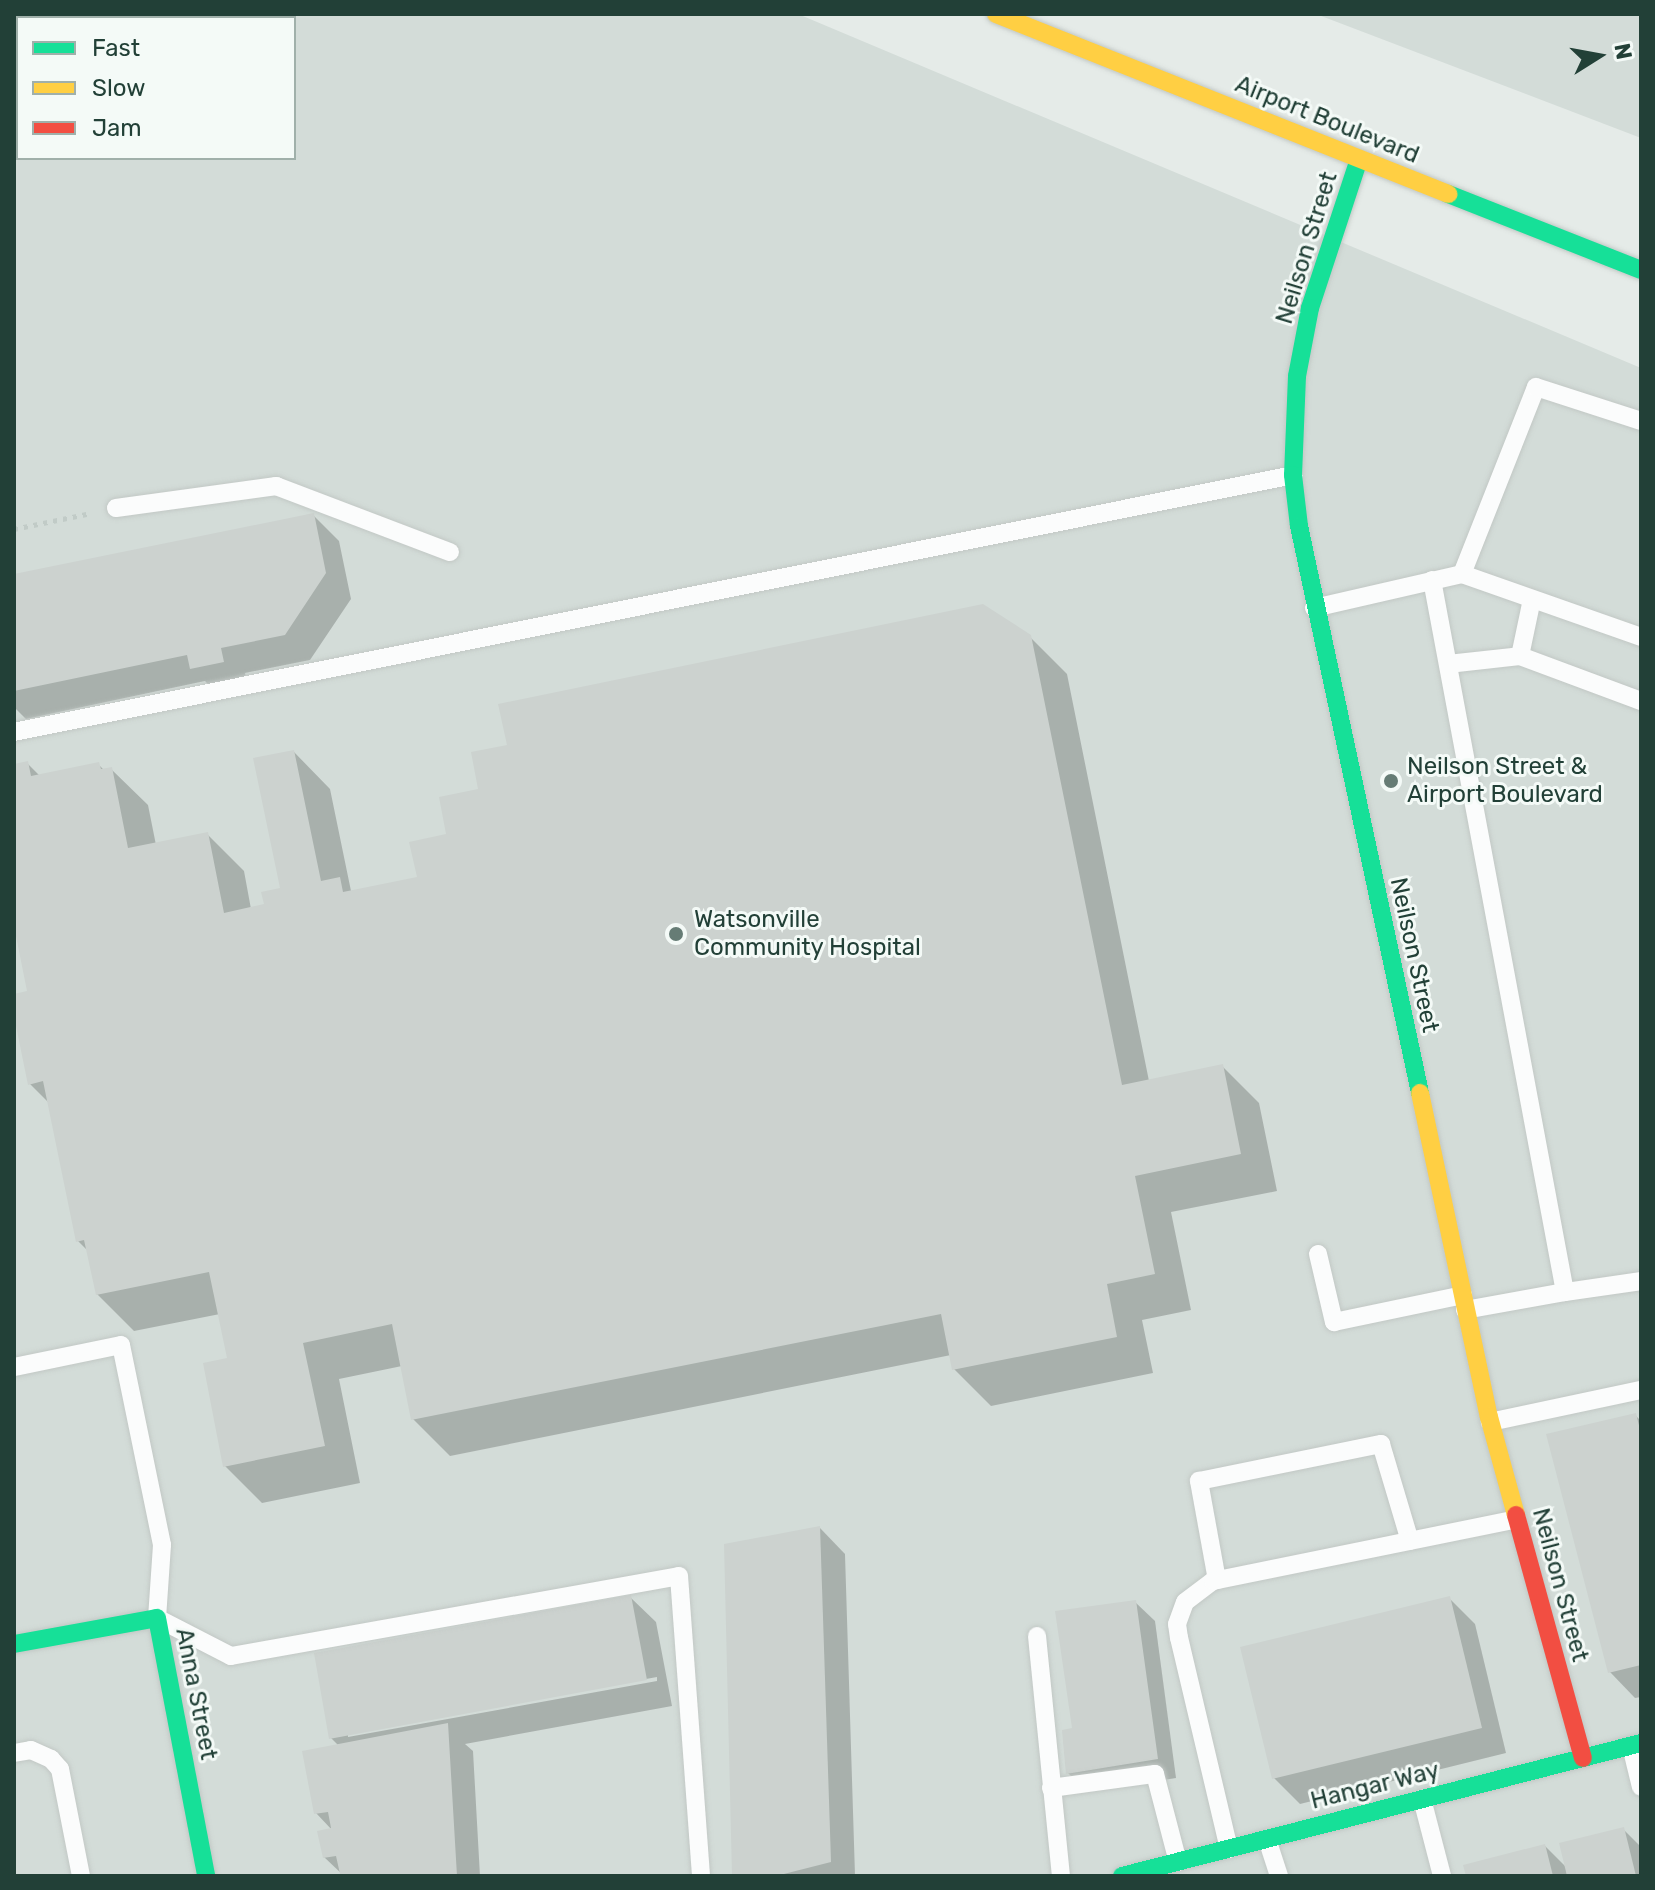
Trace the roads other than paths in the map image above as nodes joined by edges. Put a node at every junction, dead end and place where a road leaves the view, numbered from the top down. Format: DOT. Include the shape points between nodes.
graph roads {
  1 [pos="996,14"];
  2 [pos="1359,159"];
  3 [pos="1641,270"];
  4 [pos="1641,421"];
  5 [pos="1293,475"];
  6 [pos="116,508"];
  7 [pos="450,552"];
  8 [pos="1462,574"];
  9 [pos="1432,580"];
  10 [pos="1532,599"];
  11 [pos="1314,608"];
  12 [pos="1641,637"];
  13 [pos="1520,656"];
  14 [pos="1448,664"];
  15 [pos="1641,701"];
  16 [pos="14,732"];
  17 [pos="1318,1254"];
  18 [pos="1641,1281"];
  19 [pos="1565,1292"];
  20 [pos="1464,1303"];
  21 [pos="14,1367"];
  22 [pos="1641,1390"];
  23 [pos="1490,1422"];
  24 [pos="1517,1519"];
  25 [pos="1410,1541"];
  26 [pos="1217,1580"];
  27 [pos="157,1618"];
  28 [pos="1037,1636"];
  29 [pos="14,1644"];
  30 [pos="1636,1744"];
  31 [pos="14,1753"];
  32 [pos="1583,1758"];
  33 [pos="1641,1787"];
  34 [pos="1051,1788"];
  35 [pos="1422,1799"];
  36 [pos="1267,1839"];
  37 [pos="1229,1849"];
  38 [pos="1174,1867"];
  39 [pos="81,1876"];
  40 [pos="206,1876"];
  41 [pos="701,1876"];
  42 [pos="1061,1876"];
  43 [pos="1122,1876"];
  44 [pos="1279,1876"];
  45 [pos="1442,1876"];
  1 -- 2 [label="street, Airport Boulevard"];
  2 -- 3 [label="street, Airport Boulevard"];
  2 -- 5 [label="street, Neilson Street" via="1310,308 1297,376"];
  4 -- 8 [label="lane" via="1536,387"];
  5 -- 11 [label="street, Neilson Street"];
  5 -- 16 [label="lane"];
  6 -- 7 [label="lane" via="276,486"];
  8 -- 9 [label="lane"];
  8 -- 10 [label="lane"];
  9 -- 11 [label="lane"];
  9 -- 14 [label="lane"];
  10 -- 12 [label="lane"];
  10 -- 13 [label="lane"];
  11 -- 20 [label="street, Neilson Street"];
  13 -- 14 [label="lane"];
  13 -- 15 [label="lane"];
  14 -- 19 [label="lane"];
  17 -- 20 [label="lane" via="1334,1322"];
  18 -- 19 [label="lane"];
  19 -- 20 [label="lane"];
  20 -- 23 [label="street, Neilson Street"];
  21 -- 27 [label="lane" via="121,1345 162,1545"];
  22 -- 23 [label="lane"];
  23 -- 24 [label="street, Neilson Street"];
  24 -- 25 [label="lane"];
  24 -- 32 [label="street, Neilson Street"];
  25 -- 26 [label="lane"];
  25 -- 26 [label="lane" via="1381,1444 1199,1481"];
  26 -- 37 [label="lane" via="1193,1592 1177,1624"];
  27 -- 29 [label="street, Anna Street"];
  27 -- 40 [label="street, Anna Street"];
  27 -- 41 [label="lane" via="231,1656 679,1576"];
  28 -- 34 [label="lane"];
  30 -- 32 [label="street, Hangar Way"];
  30 -- 33 [label="lane"];
  31 -- 39 [label="lane" via="31,1750 60,1769"];
  32 -- 35 [label="street, Hangar Way"];
  34 -- 38 [label="lane" via="1155,1774"];
  34 -- 42 [label="lane"];
  35 -- 36 [label="street, Hangar Way"];
  35 -- 45 [label="lane"];
  36 -- 37 [label="street, Hangar Way"];
  36 -- 44 [label="lane"];
  37 -- 38 [label="street, Hangar Way"];
  38 -- 43 [label="street, Hangar Way"];
}
